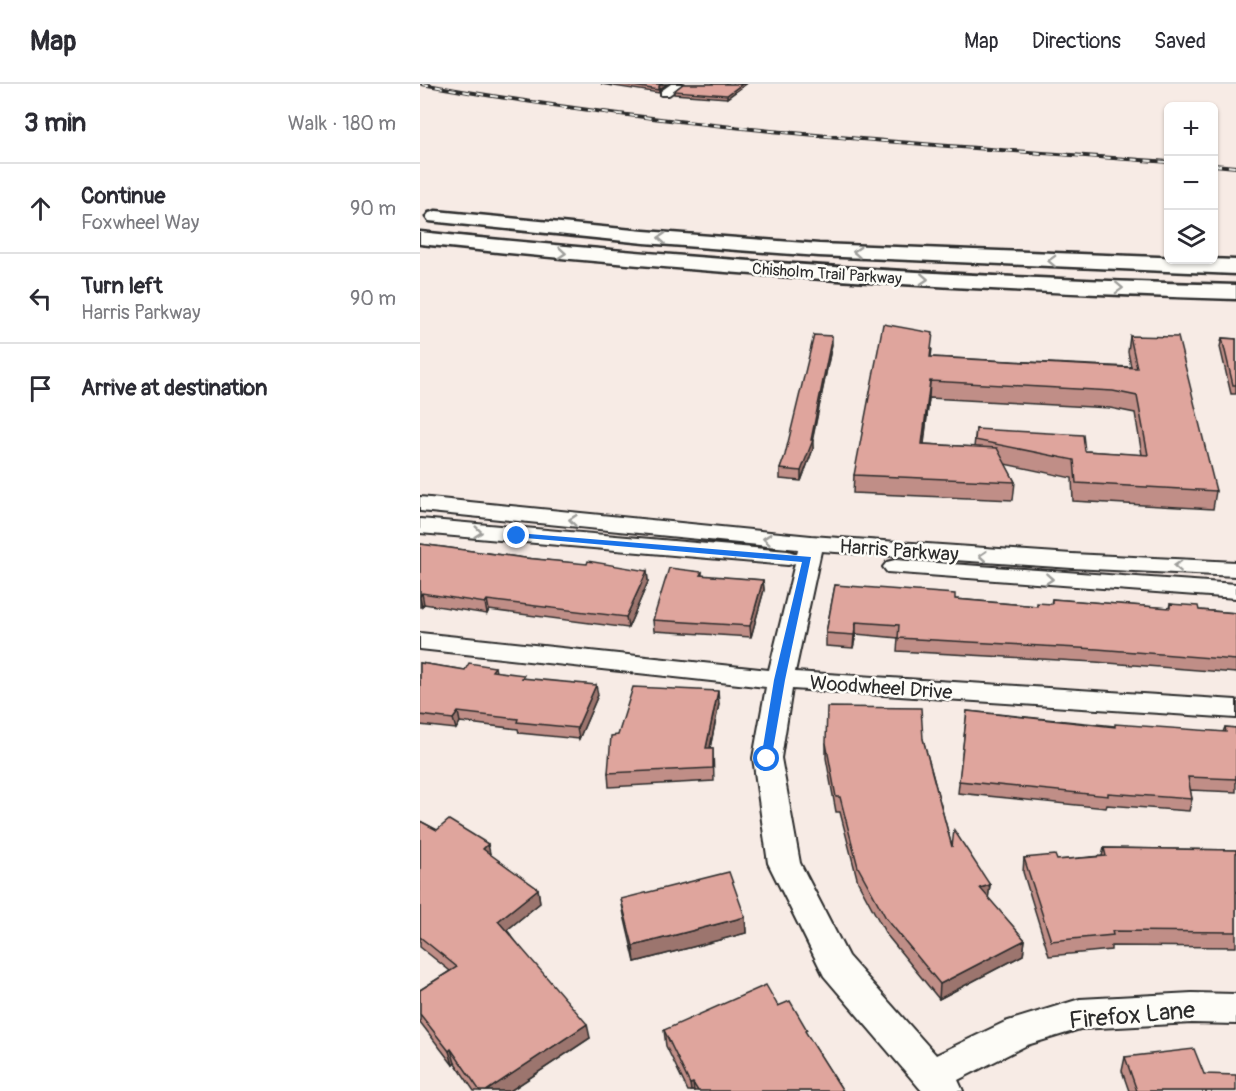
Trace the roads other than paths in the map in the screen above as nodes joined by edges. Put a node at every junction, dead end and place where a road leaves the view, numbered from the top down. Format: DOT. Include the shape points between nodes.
graph roads {
  1 [pos="678,84"];
  2 [pos="665,93"];
  3 [pos="420,208"];
  4 [pos="420,216"];
  5 [pos="560,230"];
  6 [pos="420,238"];
  7 [pos="420,243"];
  8 [pos="530,250"];
  9 [pos="1236,267"];
  10 [pos="1236,292"];
  11 [pos="420,504"];
  12 [pos="420,526"];
  13 [pos="809,551"];
  14 [pos="1236,569"];
  15 [pos="1236,591"];
  16 [pos="420,641"];
  17 [pos="780,680"];
  18 [pos="1236,710"];
  19 [pos="1236,1009"];
  20 [pos="938,1083"];
  1 -- 2 [label="street"];
  3 -- 5 [label="highway"];
  4 -- 5 [label="highway, Chisholm Trail Parkway"];
  9 -- 5 [label="highway, Chisholm Trail Parkway, one-way" via="904,255"];
  6 -- 8 [label="highway, Chisholm Trail Parkway"];
  7 -- 8 [label="highway"];
  8 -- 10 [label="highway, Chisholm Trail Parkway, one-way" via="875,276"];
  13 -- 11 [label="street, Harris Parkway, one-way"];
  12 -- 13 [label="street, Harris Parkway, one-way"];
  14 -- 13 [label="street, Harris Parkway, one-way"];
  13 -- 15 [label="street, Harris Parkway, one-way" via="1009,576"];
  13 -- 17 [label="street"];
  16 -- 17 [label="street, Woodwheel Drive"];
  17 -- 18 [label="street, Woodwheel Drive"];
  17 -- 20 [label="street" via="767,759 784,863 836,966"];
  19 -- 20 [label="street, Firefox Lane" via="1080,1014 1018,1033"];
}
